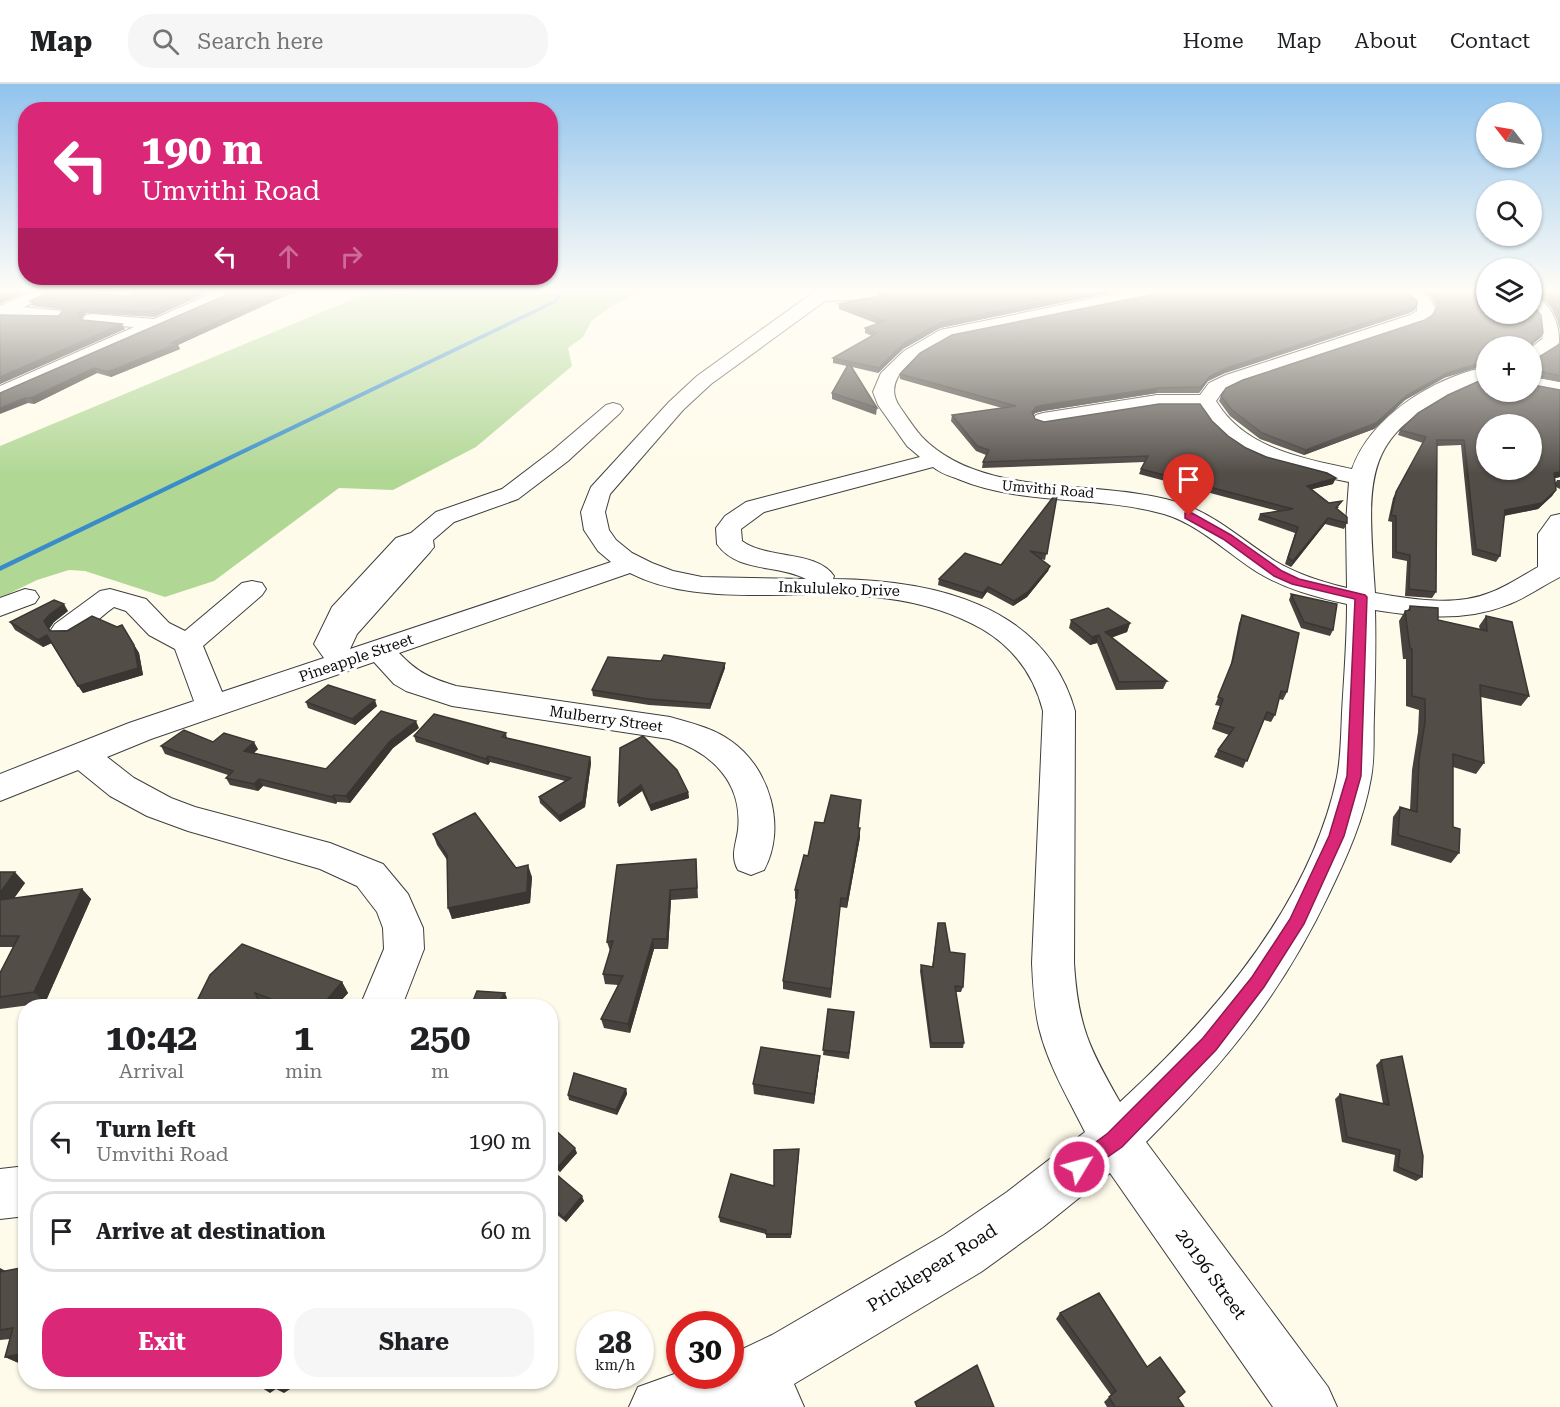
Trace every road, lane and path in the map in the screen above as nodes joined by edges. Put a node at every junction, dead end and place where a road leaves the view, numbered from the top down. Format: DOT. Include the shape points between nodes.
graph roads {
  1 [pos="96,351"];
  2 [pos="744,351"];
  3 [pos="919,351"];
  4 [pos="1319,351"];
  5 [pos="1476,377"];
  6 [pos="1542,385"];
  7 [pos="1560,388"];
  8 [pos="0,393"];
  9 [pos="1206,401"];
  10 [pos="613,410"];
  11 [pos="1043,419"];
  12 [pos="934,460"];
  13 [pos="1361,478"];
  14 [pos="1560,521"];
  15 [pos="630,564"];
  16 [pos="1556,569"];
  17 [pos="841,586"];
  18 [pos="252,590"];
  19 [pos="25,597"];
  20 [pos="1361,597"];
  21 [pos="0,608"];
  22 [pos="65,630"];
  23 [pos="188,644"];
  24 [pos="355,653"];
  25 [pos="212,707"];
  26 [pos="82,755"];
  27 [pos="0,788"];
  28 [pos="752,860"];
  29 [pos="384,999"];
  30 [pos="1115,1140"];
  31 [pos="18,1192"];
  32 [pos="0,1194"];
  33 [pos="768,1389"];
  34 [pos="658,1407"];
  35 [pos="1308,1407"];
  1 -- 8 [label="street"];
  2 -- 15 [label="street, Inkululeko Drive" via="676,406 599,492 592,513 595,527 608,547"];
  3 -- 12 [label="street, Umvithi Road" via="888,375 884,399 916,444"];
  4 -- 9 [label="street" via="1233,379 1216,387"];
  5 -- 13 [label="street, Pricklepear Road" via="1431,395 1394,422 1376,441"];
  6 -- 7 [label="street"];
  9 -- 11 [label="street" via="1157,400"];
  9 -- 13 [label="street" via="1222,426 1254,448"];
  10 -- 24 [label="street" via="510,494 445,518 420,538 405,543 342,613 330,644"];
  12 -- 17 [label="street" via="755,507 728,528 730,544 742,553 802,566"];
  12 -- 20 [label="street, Umvithi Road" via="961,474 998,485 1111,495 1160,505 1200,521 1259,562 1296,581"];
  13 -- 20 [label="street, Pricklepear Road"];
  14 -- 16 [label="street" via="1551,534"];
  15 -- 17 [label="street, Inkululeko Drive" via="669,579 702,585"];
  15 -- 24 [label="street, Pineapple Street"];
  16 -- 20 [label="street, Umvithi Road" via="1508,595 1469,606 1430,608"];
  17 -- 30 [label="street, Inkululeko Drive" via="904,591 972,612 1024,647 1049,679 1059,711 1055,1001 1074,1065"];
  18 -- 23 [label="street"];
  19 -- 21 [label="street"];
  20 -- 30 [label="street, Pricklepear Road" via="1354,776 1319,877 1296,924 1217,1035"];
  22 -- 23 [label="street" via="111,597 136,605 159,629"];
  23 -- 25 [label="street"];
  24 -- 25 [label="street, Pineapple Street"];
  24 -- 28 [label="street, Mulberry Street" via="417,684 452,696 670,728 715,744 744,774 751,793 756,819"];
  25 -- 26 [label="street, Pineapple Street"];
  26 -- 27 [label="street, Pineapple Street"];
  26 -- 29 [label="street" via="122,787 159,807 330,857 370,875 394,905 403,928 404,949"];
  30 -- 33 [label="street, Pricklepear Road" via="973,1247"];
  30 -- 35 [label="street, 20196 Street"];
  31 -- 32 [label="street"];
  33 -- 34 [label="street, Pricklepear Road"];
}
